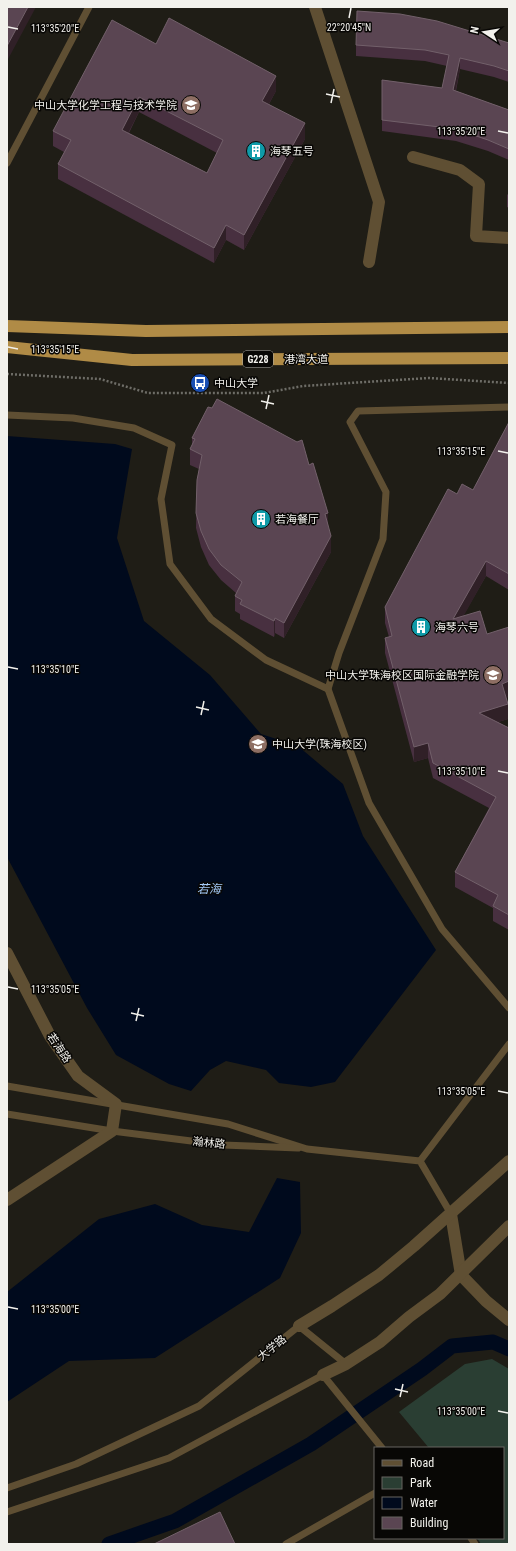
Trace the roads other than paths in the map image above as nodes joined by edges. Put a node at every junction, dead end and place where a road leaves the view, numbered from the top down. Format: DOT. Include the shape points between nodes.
graph roads {
  1 [pos="89,7"];
  2 [pos="315,7"];
  3 [pos="413,157"];
  4 [pos="7,163"];
  5 [pos="509,238"];
  6 [pos="369,262"];
  7 [pos="7,326"];
  8 [pos="509,327"];
  9 [pos="7,347"];
  10 [pos="26,349"];
  11 [pos="7,352"];
  12 [pos="509,358"];
  13 [pos="509,407"];
  14 [pos="7,415"];
  15 [pos="328,689"];
  16 [pos="7,953"];
  17 [pos="509,1008"];
  18 [pos="509,1044"];
  19 [pos="7,1086"];
  20 [pos="116,1104"];
  21 [pos="7,1114"];
  22 [pos="112,1131"];
  23 [pos="307,1149"];
  24 [pos="420,1161"];
  25 [pos="509,1162"];
  26 [pos="7,1200"];
  27 [pos="451,1214"];
  28 [pos="509,1226"];
  29 [pos="461,1275"];
  30 [pos="509,1320"];
  31 [pos="299,1326"];
  32 [pos="346,1364"];
  33 [pos="324,1375"];
  34 [pos="381,1447"];
  35 [pos="7,1488"];
  36 [pos="374,1494"];
  37 [pos="7,1512"];
  38 [pos="286,1544"];
  1 -- 4 [label="lane"];
  2 -- 6 [label="street" via="379,202"];
  3 -- 5 [label="street" via="460,170 479,184 476,236"];
  7 -- 8 [label="highway" via="146,331"];
  9 -- 10 [label="highway, 港湾大道 / G228"];
  10 -- 11 [label="highway"];
  10 -- 12 [label="highway, 港湾大道 / G228" via="132,360"];
  13 -- 15 [label="lane" via="358,411 350,422 386,492 383,539 339,653"];
  14 -- 15 [label="lane" via="73,418 134,428 172,445 161,499 170,564 211,619 266,660"];
  15 -- 17 [label="lane" via="369,803 442,928"];
  16 -- 20 [label="street, 若海路" via="50,1036 78,1076"];
  18 -- 24 [label="lane"];
  19 -- 20 [label="lane"];
  20 -- 22 [label="street"];
  20 -- 23 [label="lane" via="228,1124"];
  21 -- 22 [label="lane, 瀚林路"];
  22 -- 23 [label="lane, 瀚林路" via="223,1145"];
  22 -- 26 [label="street"];
  23 -- 24 [label="lane"];
  24 -- 27 [label="lane"];
  25 -- 27 [label="street, 大学路"];
  27 -- 29 [label="street"];
  27 -- 31 [label="street, 大学路" via="379,1275"];
  28 -- 29 [label="street"];
  29 -- 30 [label="street"];
  29 -- 32 [label="street" via="380,1342"];
  31 -- 32 [label="lane"];
  31 -- 35 [label="lane, 大学路" via="199,1406 76,1464"];
  32 -- 33 [label="street"];
  33 -- 34 [label="lane"];
  33 -- 37 [label="lane" via="169,1458"];
  36 -- 38 [label="lane"];
}
